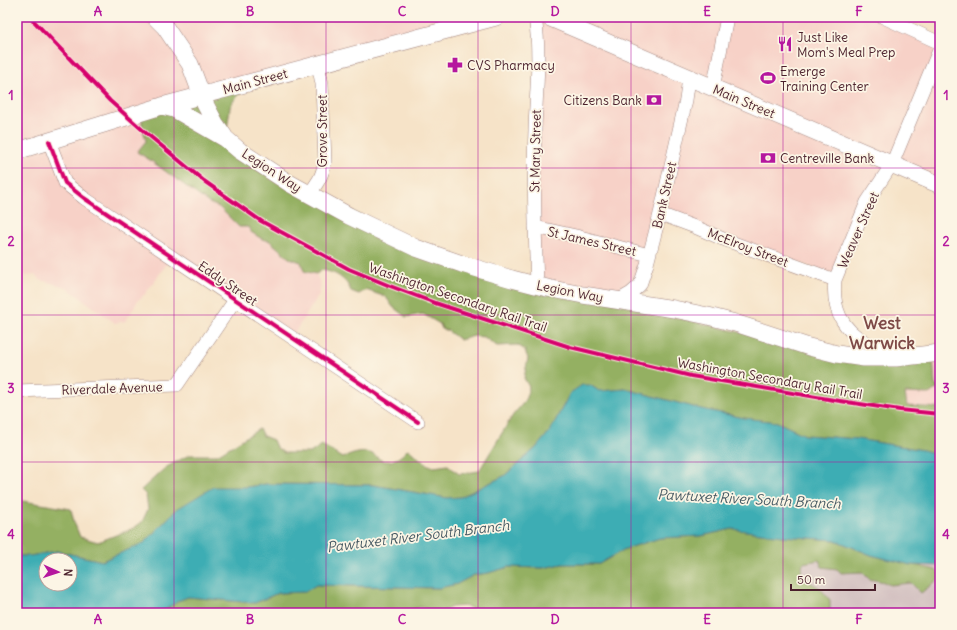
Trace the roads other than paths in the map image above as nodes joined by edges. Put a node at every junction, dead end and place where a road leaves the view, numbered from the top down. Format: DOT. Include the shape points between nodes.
graph roads {
  1 [pos="155,17"];
  2 [pos="496,17"];
  3 [pos="535,17"];
  4 [pos="548,17"];
  5 [pos="727,17"];
  6 [pos="883,17"];
  7 [pos="905,22"];
  8 [pos="940,43"];
  9 [pos="940,48"];
  10 [pos="318,64"];
  11 [pos="689,78"];
  12 [pos="714,88"];
  13 [pos="202,95"];
  14 [pos="156,108"];
  15 [pos="226,139"];
  16 [pos="49,141"];
  17 [pos="17,151"];
  18 [pos="892,164"];
  19 [pos="940,184"];
  20 [pos="308,194"];
  21 [pos="660,214"];
  22 [pos="534,227"];
  23 [pos="649,255"];
  24 [pos="835,280"];
  25 [pos="537,285"];
  26 [pos="235,300"];
  27 [pos="619,300"];
  28 [pos="940,352"];
  29 [pos="910,356"];
  30 [pos="17,391"];
  31 [pos="418,422"];
  1 -- 13 [label="main road, Legion Way" via="183,52 195,74"];
  2 -- 10 [label="main road, Main Street"];
  3 -- 22 [label="street, St Mary Street" via="539,56"];
  4 -- 11 [label="main road, Main Street"];
  5 -- 12 [label="street"];
  6 -- 7 [label="street"];
  7 -- 8 [label="street"];
  9 -- 18 [label="street, Weaver Street"];
  10 -- 13 [label="main road, Main Street"];
  10 -- 20 [label="street, Grove Street" via="322,91 325,162 319,183"];
  11 -- 12 [label="main road, Main Street"];
  11 -- 21 [label="street, Bank Street"];
  12 -- 18 [label="main road, Main Street"];
  13 -- 14 [label="main road, Main Street"];
  13 -- 15 [label="main road, Legion Way"];
  14 -- 15 [label="main road, Legion Way" via="174,109"];
  14 -- 16 [label="main road, Main Street"];
  15 -- 20 [label="main road, Legion Way" via="240,151"];
  16 -- 17 [label="main road, Main Street"];
  16 -- 26 [label="street, Eddy Street" via="65,183"];
  18 -- 19 [label="main road, Main Street"];
  18 -- 24 [label="street, Weaver Street" via="867,202"];
  20 -- 25 [label="main road, Legion Way" via="416,248"];
  21 -- 23 [label="street, Bank Street"];
  21 -- 24 [label="street, McElroy Street"];
  22 -- 23 [label="street, St James Street"];
  22 -- 25 [label="street, St Mary Street"];
  23 -- 27 [label="street, Bank Street" via="640,285"];
  24 -- 29 [label="street, Weaver Street" via="836,307 840,319 850,330 868,343"];
  25 -- 27 [label="main road, Legion Way"];
  26 -- 30 [label="street, Riverdale Avenue" via="177,385"];
  26 -- 31 [label="street, Eddy Street"];
  27 -- 29 [label="main road, Legion Way" via="722,320 837,354 880,358"];
  28 -- 29 [label="main road, Legion Way"];
}
